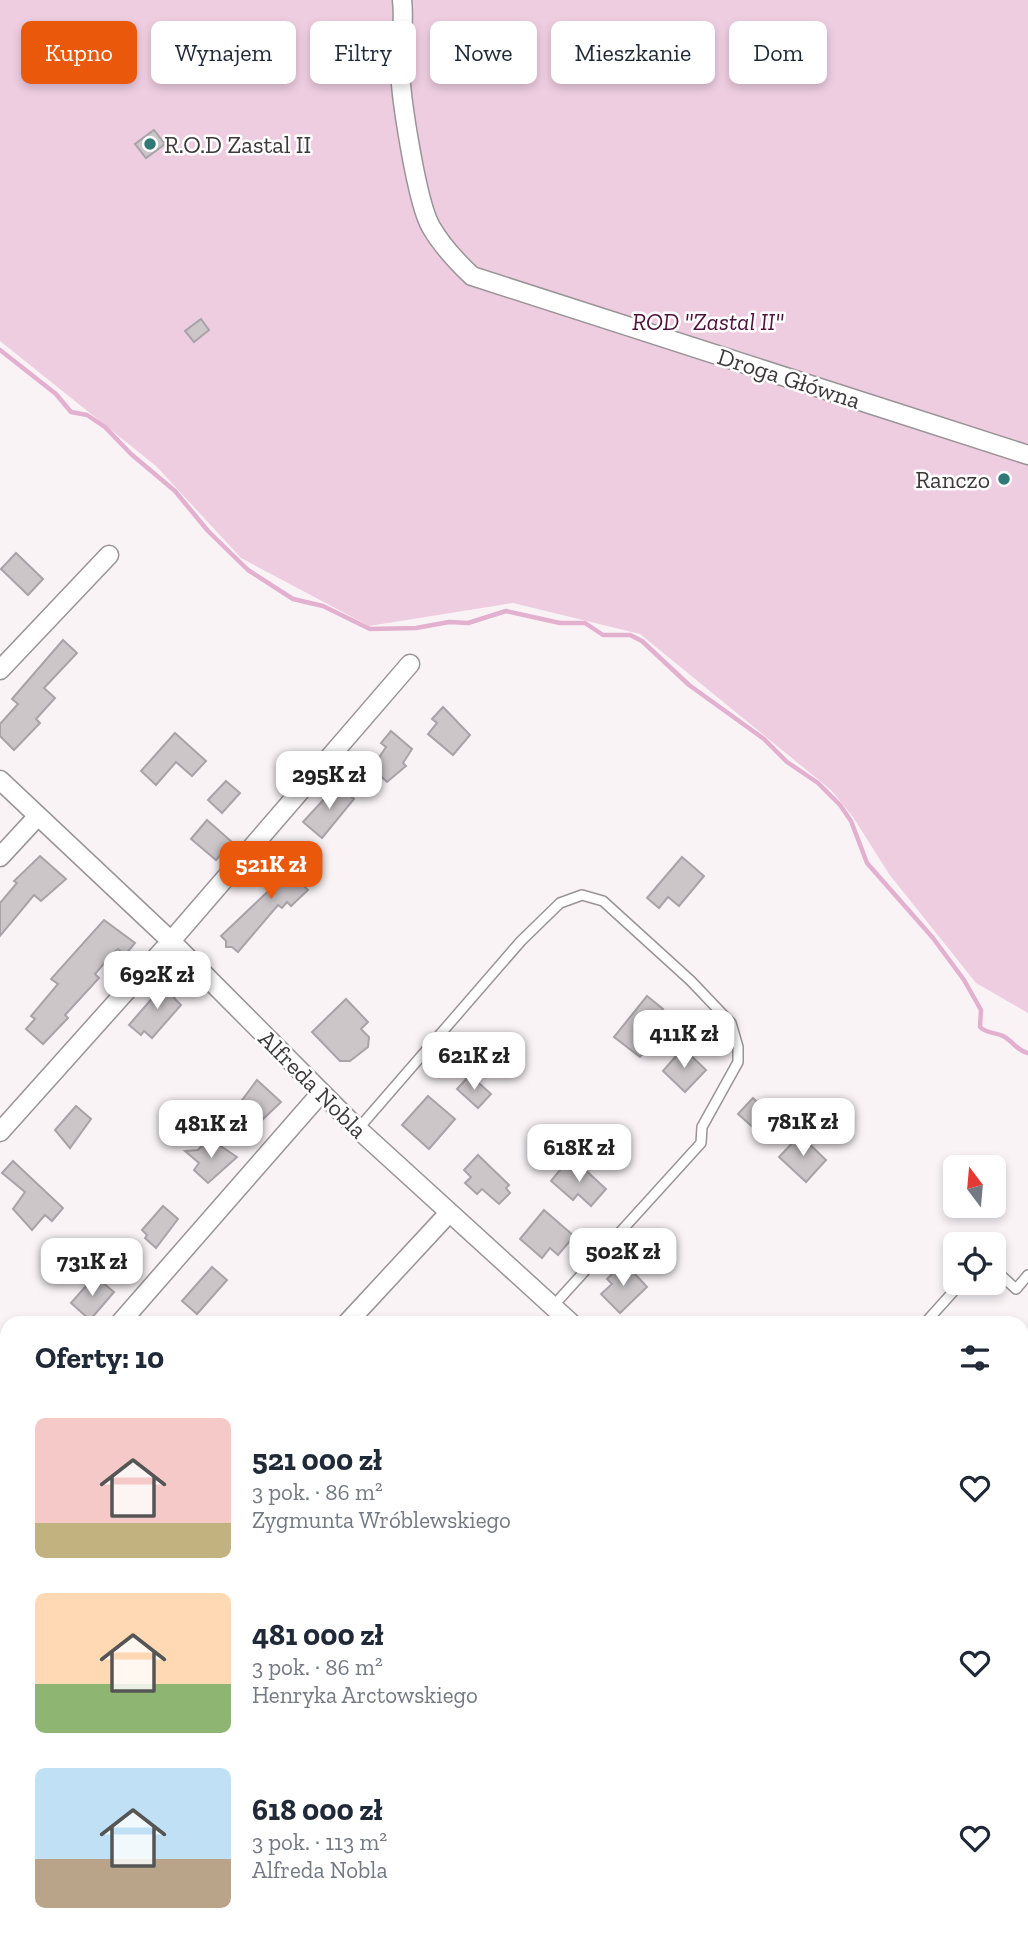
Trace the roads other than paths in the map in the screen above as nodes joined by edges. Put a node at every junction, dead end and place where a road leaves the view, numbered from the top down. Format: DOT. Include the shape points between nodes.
graph roads {
  1 [pos="402,0"];
  2 [pos="1028,455"];
  3 [pos="109,555"];
  4 [pos="410,664"];
  5 [pos="0,670"];
  6 [pos="0,780"];
  7 [pos="37,817"];
  8 [pos="0,857"];
  9 [pos="171,941"];
  10 [pos="321,1093"];
  11 [pos="358,1129"];
  12 [pos="0,1132"];
  13 [pos="448,1214"];
  14 [pos="1028,1275"];
  15 [pos="1006,1280"];
  16 [pos="950,1295"];
  17 [pos="554,1305"];
  18 [pos="126,1316"];
  19 [pos="353,1316"];
  20 [pos="564,1316"];
  21 [pos="931,1316"];
  1 -- 2 [label="street, Droga Główna" via="405,18 400,70 417,184 429,224 449,254 472,276"];
  3 -- 5 [label="street"];
  4 -- 9 [label="street"];
  6 -- 7 [label="street, Alfreda Nobla"];
  7 -- 8 [label="street"];
  7 -- 9 [label="street, Alfreda Nobla"];
  9 -- 10 [label="street, Alfreda Nobla"];
  9 -- 12 [label="street"];
  10 -- 11 [label="street, Alfreda Nobla"];
  10 -- 18 [label="street"];
  11 -- 13 [label="street, Alfreda Nobla"];
  11 -- 17 [label="lane" via="522,941 560,904 582,895 603,901 731,1023 738,1062 702,1127 701,1143"];
  13 -- 17 [label="street, Alfreda Nobla"];
  13 -- 19 [label="street"];
  14 -- 15 [label="lane" via="1016,1289"];
  16 -- 21 [label="lane"];
  17 -- 20 [label="street, Alfreda Nobla"];
}
